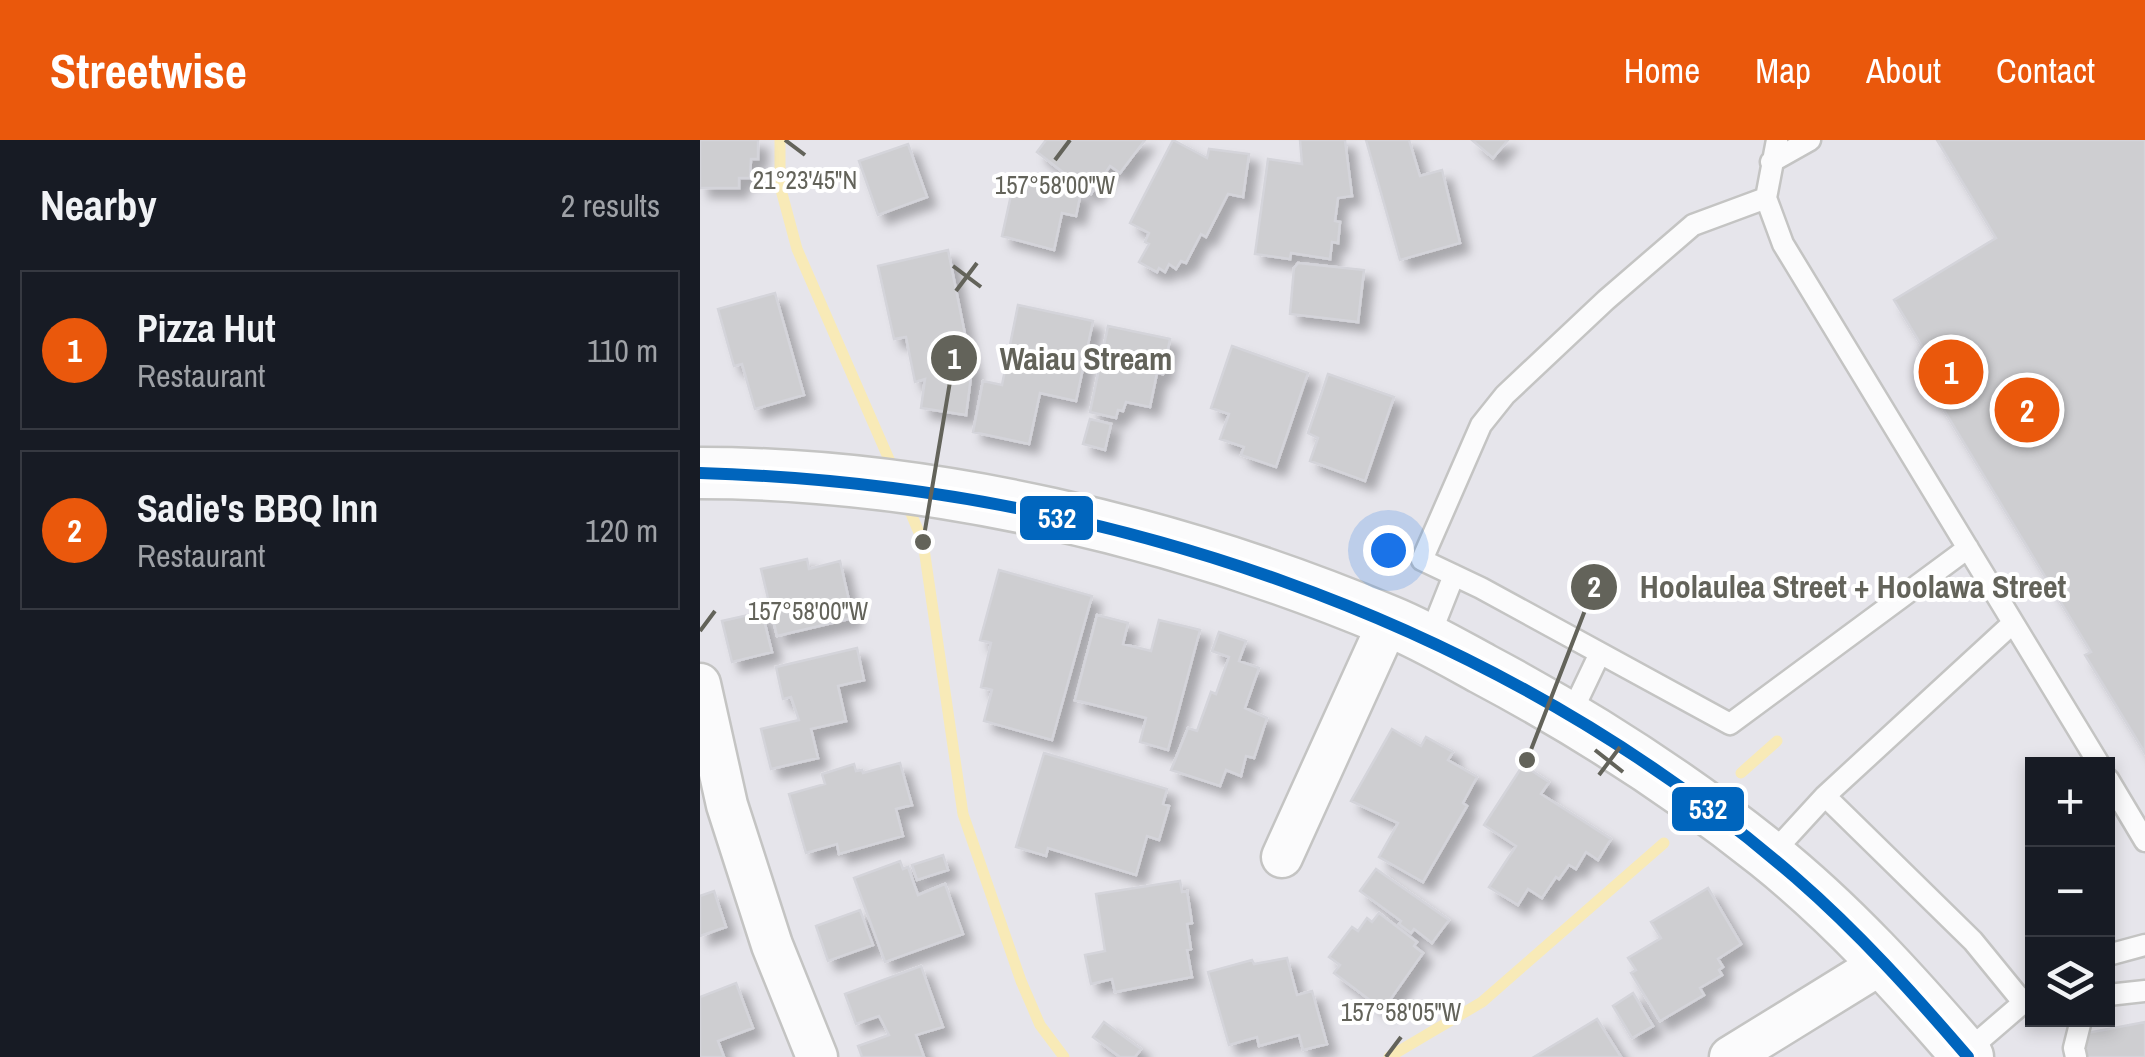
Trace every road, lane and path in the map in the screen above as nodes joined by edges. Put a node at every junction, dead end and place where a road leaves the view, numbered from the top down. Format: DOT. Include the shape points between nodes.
graph roads {
  1 [pos="1777,140"];
  2 [pos="1810,140"];
  3 [pos="1772,162"];
  4 [pos="1766,198"];
  5 [pos="700,473"];
  6 [pos="1968,548"];
  7 [pos="1454,575"];
  8 [pos="2013,624"];
  9 [pos="1409,630"];
  10 [pos="1600,653"];
  11 [pos="700,684"];
  12 [pos="1570,716"];
  13 [pos="2095,757"];
  14 [pos="2115,791"];
  15 [pos="1825,796"];
  16 [pos="2145,841"];
  17 [pos="1770,856"];
  18 [pos="1282,857"];
  19 [pos="2145,945"];
  20 [pos="2115,953"];
  21 [pos="1884,962"];
  22 [pos="2145,991"];
  23 [pos="2115,994"];
  24 [pos="2025,996"];
  25 [pos="2025,1000"];
  26 [pos="2080,1027"];
  27 [pos="1966,1055"];
  28 [pos="816,1057"];
  29 [pos="1730,1057"];
  30 [pos="2076,1057"];
  1 -- 3 [label="lane"];
  2 -- 3 [label="lane"];
  3 -- 4 [label="lane"];
  4 -- 6 [label="lane" via="1783,244"];
  4 -- 7 [label="lane" via="1693,225 1506,395 1482,425 1422,560"];
  5 -- 9 [label="street" via="879,485 1104,525"];
  6 -- 8 [label="lane"];
  6 -- 10 [label="lane" via="1730,724"];
  7 -- 9 [label="lane"];
  7 -- 10 [label="lane"];
  8 -- 13 [label="lane"];
  8 -- 15 [label="lane"];
  9 -- 12 [label="street"];
  9 -- 18 [label="street"];
  10 -- 12 [label="lane"];
  11 -- 28 [label="street" via="728,805"];
  12 -- 17 [label="street"];
  14 -- 16 [label="lane"];
  15 -- 17 [label="lane"];
  15 -- 24 [label="lane"];
  17 -- 21 [label="street"];
  19 -- 20 [label="lane"];
  21 -- 27 [label="street"];
  21 -- 29 [label="street"];
  22 -- 23 [label="lane"];
  25 -- 27 [label="lane"];
  26 -- 30 [label="lane"];
}
